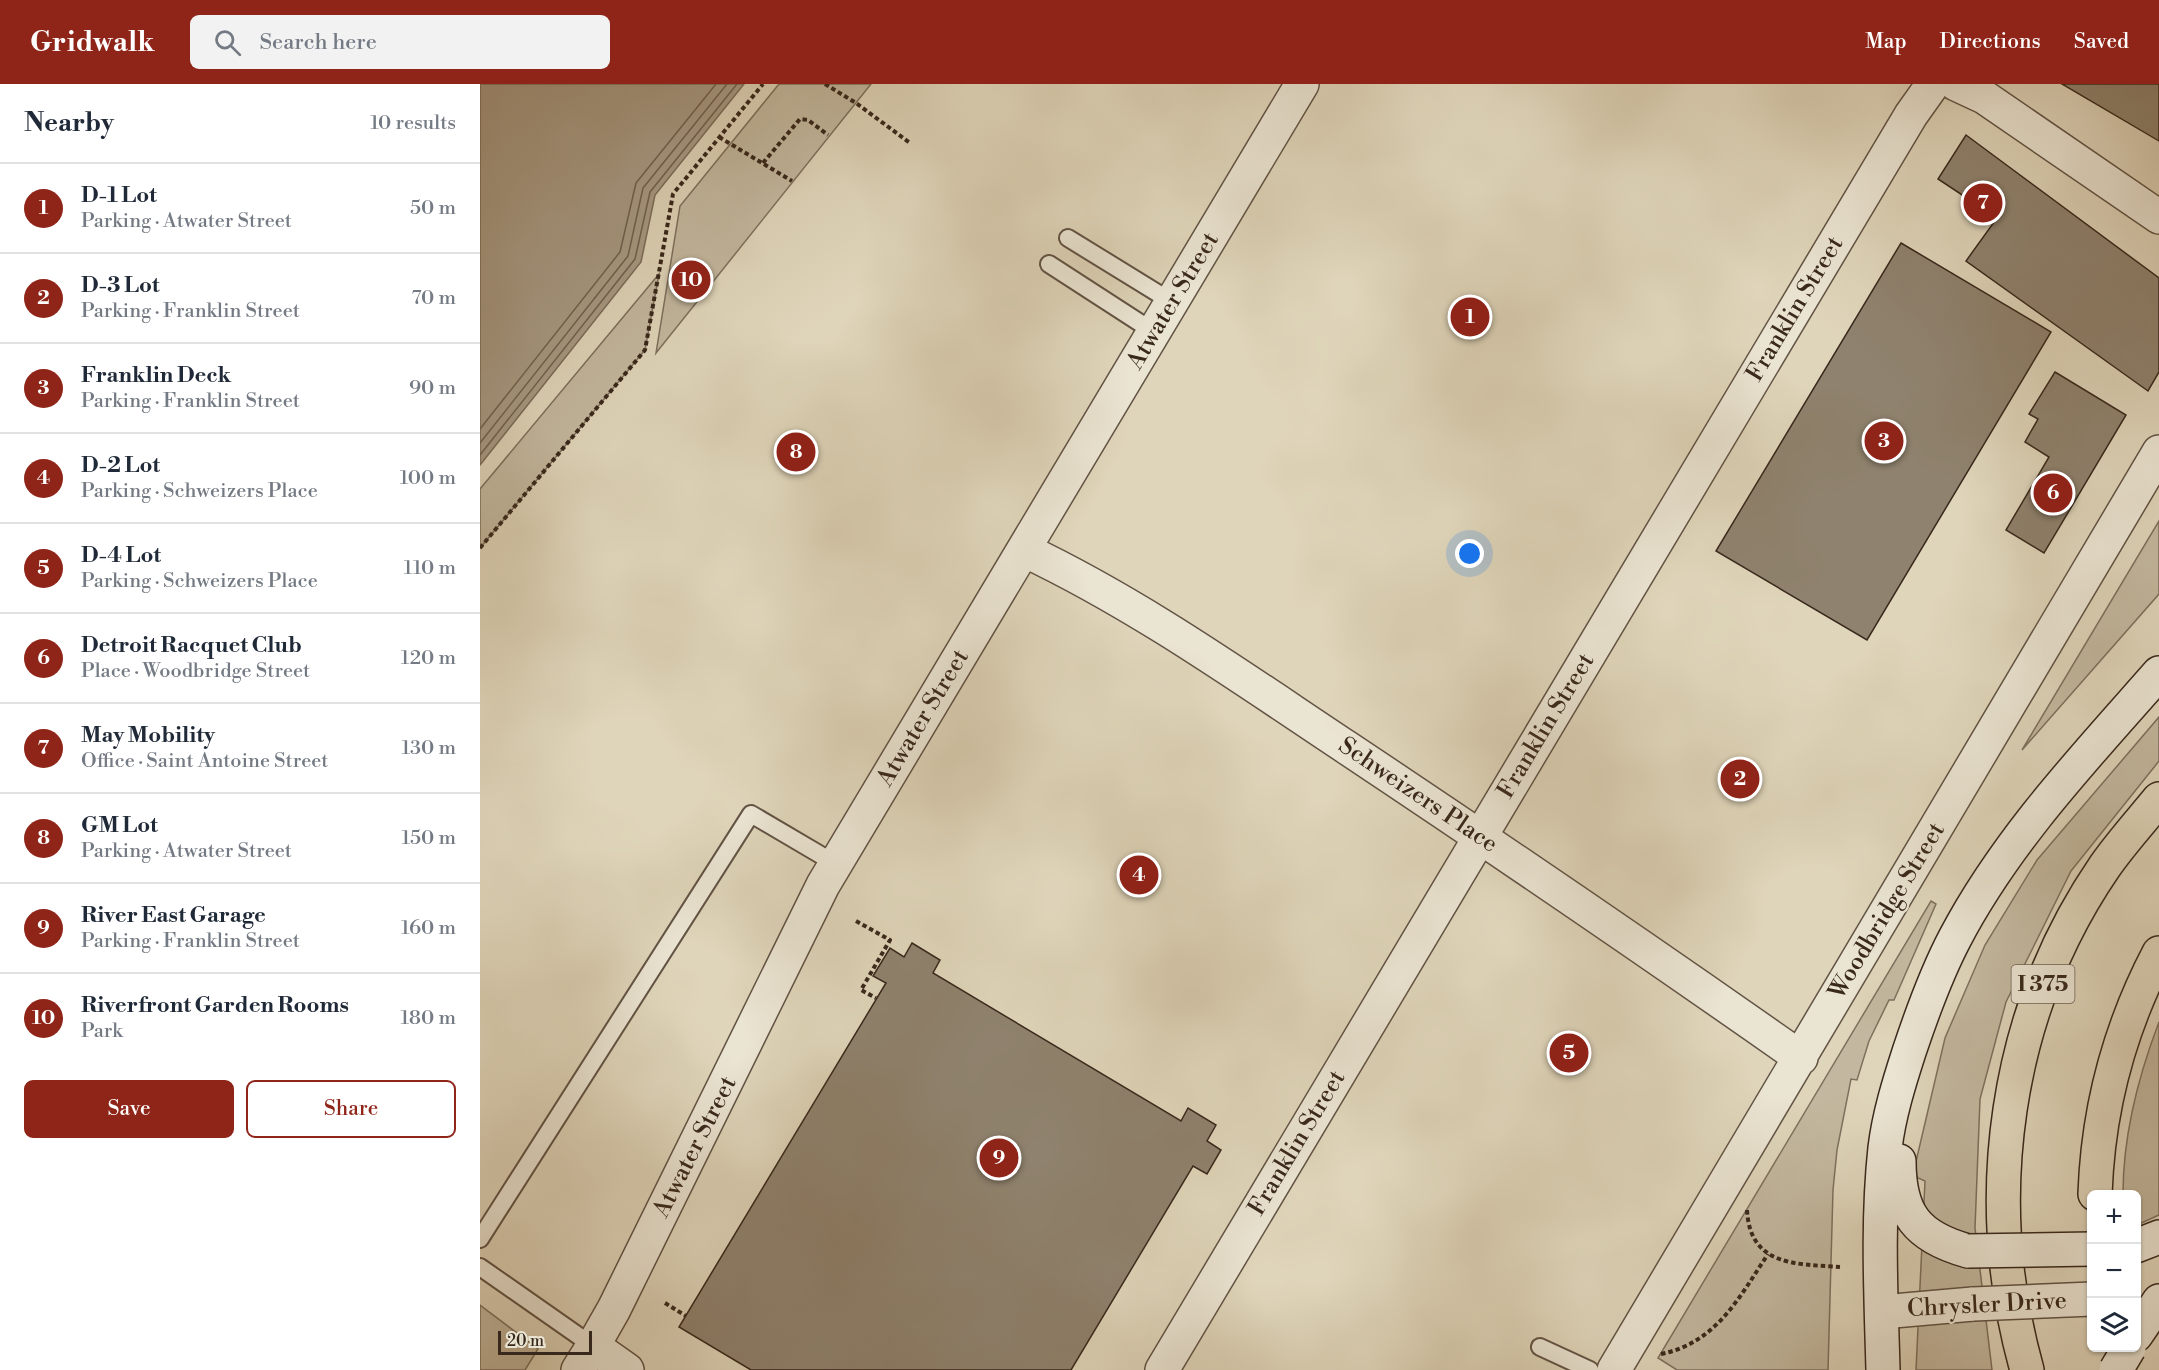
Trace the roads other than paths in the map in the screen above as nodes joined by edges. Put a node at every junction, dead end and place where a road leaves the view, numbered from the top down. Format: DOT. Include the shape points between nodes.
graph roads {
  1 [pos="1302,84"];
  2 [pos="1933,84"];
  3 [pos="1956,84"];
  4 [pos="2159,217"];
  5 [pos="1068,238"];
  6 [pos="1048,264"];
  7 [pos="1172,302"];
  8 [pos="1154,332"];
  9 [pos="2159,452"];
  10 [pos="1024,550"];
  11 [pos="2159,673"];
  12 [pos="2159,799"];
  13 [pos="1480,836"];
  14 [pos="836,864"];
  15 [pos="2159,953"];
  16 [pos="1801,1058"];
  17 [pos="1902,1076"];
  18 [pos="2094,1190"];
  19 [pos="2159,1237"];
  20 [pos="480,1239"];
  21 [pos="2141,1244"];
  22 [pos="2087,1249"];
  23 [pos="480,1267"];
  24 [pos="2087,1299"];
  25 [pos="1882,1312"];
  26 [pos="1540,1347"];
  27 [pos="2118,1352"];
  28 [pos="2126,1352"];
  29 [pos="585,1358"];
  30 [pos="627,1370"];
  31 [pos="1162,1370"];
  32 [pos="1590,1370"];
  33 [pos="1614,1370"];
  34 [pos="1883,1370"];
  35 [pos="2027,1370"];
  36 [pos="2116,1370"];
  37 [pos="2125,1370"];
  1 -- 7 [label="street, Atwater Street"];
  2 -- 13 [label="street, Franklin Street" via="1911,114"];
  3 -- 4 [label="street" via="1984,97"];
  5 -- 7 [label="lane"];
  6 -- 8 [label="lane"];
  7 -- 8 [label="street, Atwater Street"];
  8 -- 10 [label="street, Atwater Street"];
  9 -- 16 [label="street, Woodbridge Street"];
  10 -- 13 [label="street, Schweizers Place" via="1061,567 1232,669"];
  10 -- 14 [label="street, Atwater Street"];
  11 -- 17 [label="street" via="2069,776 1995,872 1954,938 1923,1011"];
  12 -- 35 [label="highway, I 375" via="2105,866 2061,942 2017,1067 2004,1155 2004,1246"];
  13 -- 16 [label="street, Schweizers Place"];
  13 -- 31 [label="street, Franklin Street"];
  14 -- 20 [label="lane" via="751,814"];
  14 -- 29 [label="street, Atwater Street" via="619,1299"];
  15 -- 18 [label="highway" via="2135,1001 2109,1079"];
  16 -- 33 [label="street, Woodbridge Street"];
  17 -- 22 [label="street, bridge" via="1899,1188 1921,1229 1968,1251"];
  17 -- 25 [label="street" via="1886,1148 1880,1227"];
  19 -- 21 [label="street"];
  23 -- 29 [label="lane"];
  24 -- 25 [label="street, Chrysler Drive, bridge"];
  25 -- 34 [label="street"];
  26 -- 32 [label="lane"];
  27 -- 37 [label="highway"];
  28 -- 36 [label="street, bridge"];
  29 -- 30 [label="street"];
}
